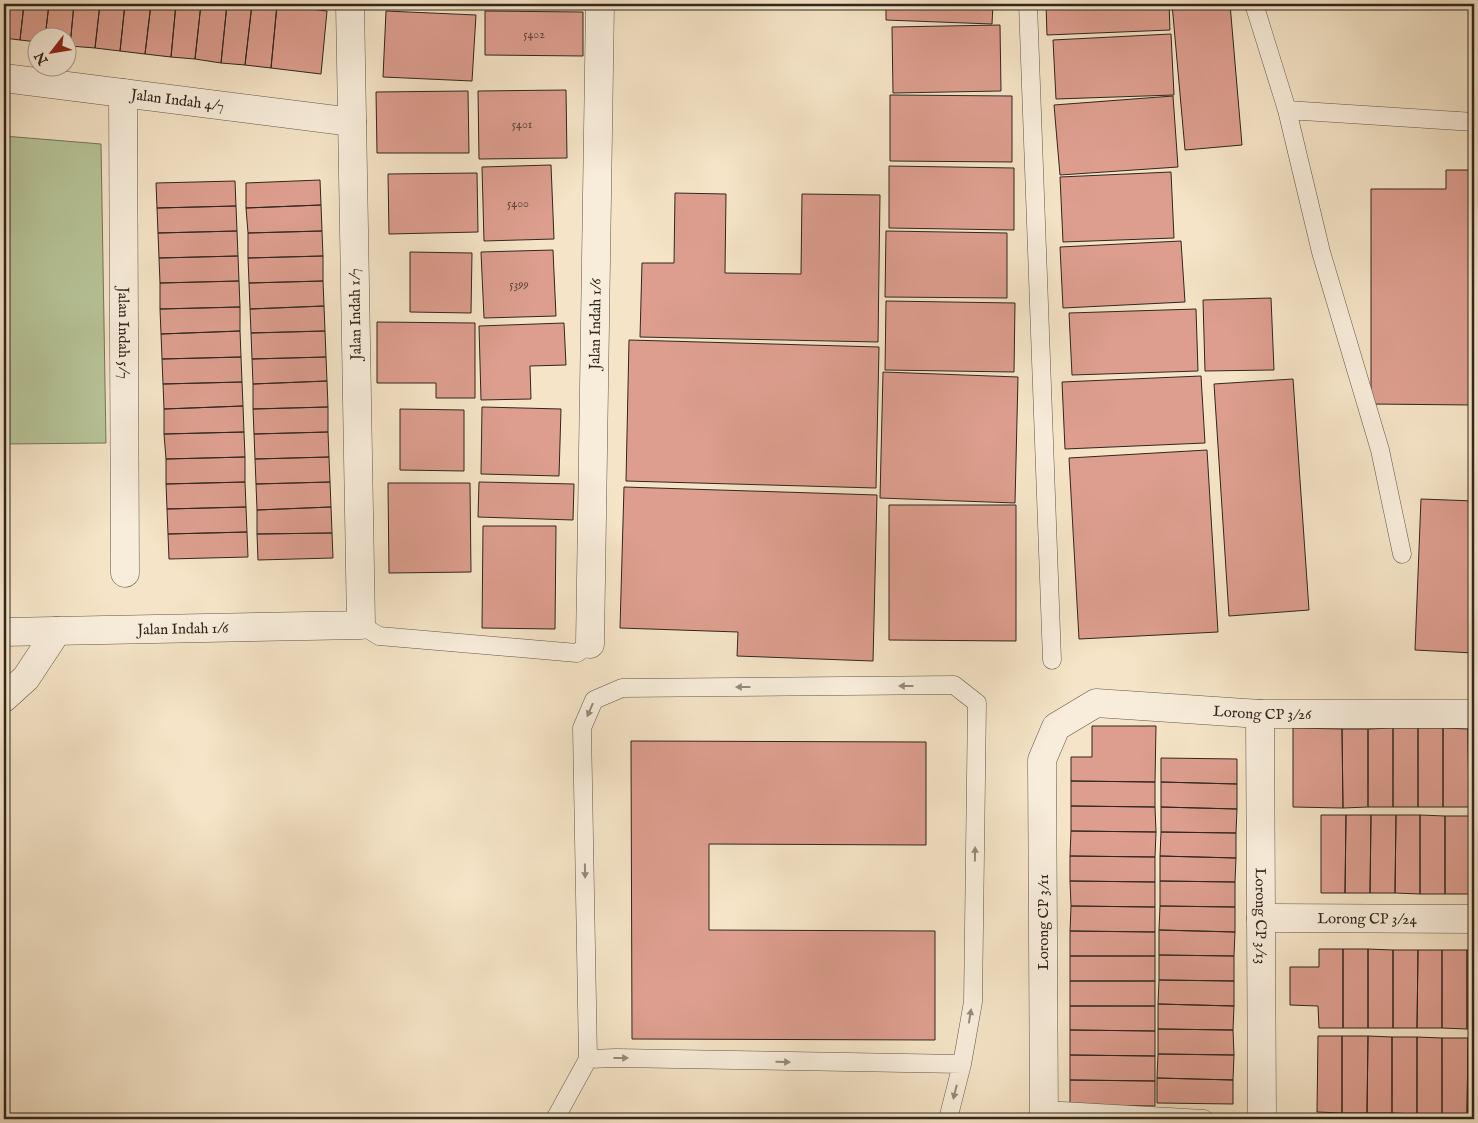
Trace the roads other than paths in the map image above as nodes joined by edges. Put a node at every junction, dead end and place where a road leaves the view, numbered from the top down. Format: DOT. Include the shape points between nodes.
graph roads {
  1 [pos="350,4"];
  2 [pos="600,4"];
  3 [pos="1028,4"];
  4 [pos="1254,4"];
  5 [pos="4,78"];
  6 [pos="123,93"];
  7 [pos="1287,110"];
  8 [pos="352,122"];
  9 [pos="1474,122"];
  10 [pos="1402,554"];
  11 [pos="125,573"];
  12 [pos="361,625"];
  13 [pos="57,631"];
  14 [pos="4,632"];
  15 [pos="590,644"];
  16 [pos="1052,660"];
  17 [pos="4,698"];
  18 [pos="1260,714"];
  19 [pos="1474,714"];
  20 [pos="1056,727"];
  21 [pos="1261,918"];
  22 [pos="1474,918"];
  23 [pos="588,1059"];
  24 [pos="962,1064"];
  25 [pos="1044,1114"];
  26 [pos="555,1119"];
  27 [pos="948,1119"];
  28 [pos="1204,1119"];
  29 [pos="1262,1119"];
  1 -- 8 [label="street, Jalan Indah 1/7"];
  2 -- 15 [label="street, Jalan Indah 1/6"];
  3 -- 16 [label="lane"];
  4 -- 7 [label="lane"];
  5 -- 6 [label="street, Jalan Indah 4/7"];
  6 -- 8 [label="street, Jalan Indah 4/7"];
  6 -- 11 [label="street, Jalan Indah 5/7"];
  7 -- 9 [label="lane"];
  7 -- 10 [label="lane" via="1321,252 1380,450"];
  8 -- 12 [label="street, Jalan Indah 1/7"];
  12 -- 13 [label="street, Jalan Indah 1/6"];
  12 -- 15 [label="lane" via="379,636 578,653"];
  13 -- 14 [label="street, Jalan Indah 1/6"];
  13 -- 17 [label="street" via="26,678"];
  18 -- 19 [label="street, Lorong CP 3/26"];
  18 -- 20 [label="street, Lorong CP 3/26" via="1096,703"];
  18 -- 21 [label="street, Lorong CP 3/13"];
  20 -- 25 [label="street, Lorong CP 3/11" via="1042,760"];
  21 -- 22 [label="street, Lorong CP 3/24"];
  21 -- 29 [label="street, Lorong CP 3/13"];
  23 -- 24 [label="lane, one-way"];
  24 -- 23 [label="lane, one-way" via="973,1002 977,703 954,685 622,688 594,700 582,728"];
  23 -- 26 [label="lane"];
  24 -- 27 [label="lane, one-way"];
  25 -- 28 [label="lane"];
}
